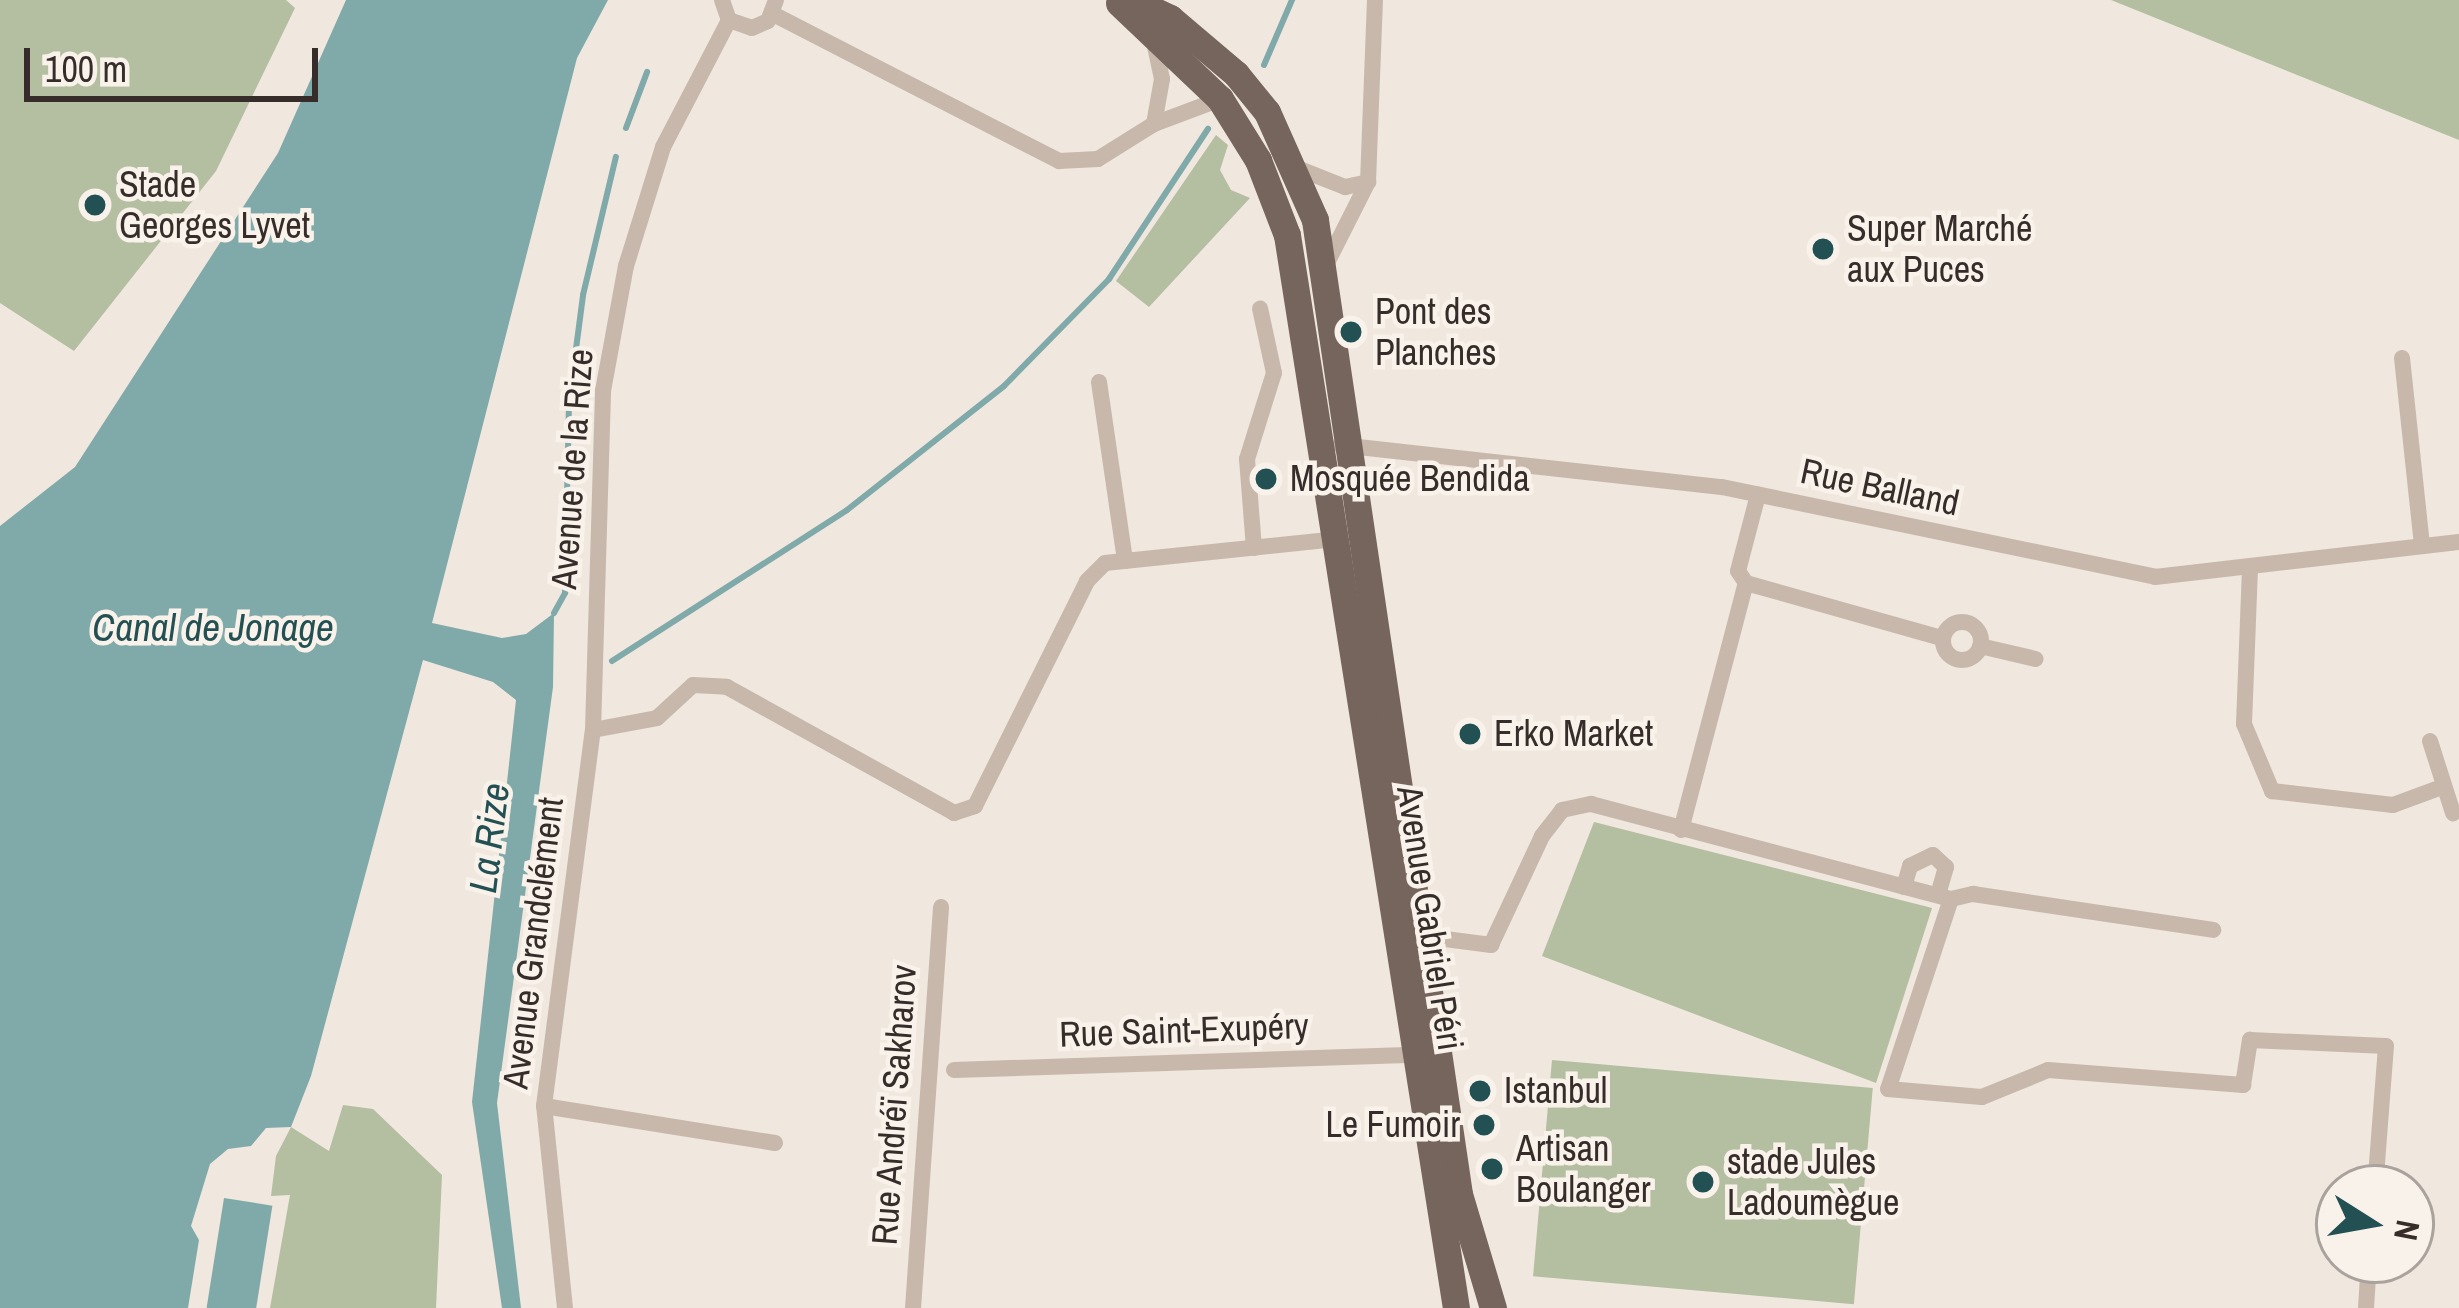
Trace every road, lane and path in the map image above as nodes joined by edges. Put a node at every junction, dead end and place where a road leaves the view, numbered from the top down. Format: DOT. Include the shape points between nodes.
graph roads {
  1 [pos="722,0"];
  2 [pos="1116,0"];
  3 [pos="1132,0"];
  4 [pos="1375,0"];
  5 [pos="775,7"];
  6 [pos="729,20"];
  7 [pos="1153,36"];
  8 [pos="1224,105"];
  9 [pos="1154,124"];
  10 [pos="1298,168"];
  11 [pos="1368,182"];
  12 [pos="1325,265"];
  13 [pos="1259,308"];
  14 [pos="2402,358"];
  15 [pos="1099,382"];
  16 [pos="1351,443"];
  17 [pos="1322,447"];
  18 [pos="1759,495"];
  19 [pos="1336,539"];
  20 [pos="2459,542"];
  21 [pos="2422,546"];
  22 [pos="1254,548"];
  23 [pos="1125,561"];
  24 [pos="2249,568"];
  25 [pos="1746,583"];
  26 [pos="1942,638"];
  27 [pos="1980,646"];
  28 [pos="1382,658"];
  29 [pos="2036,658"];
  30 [pos="593,730"];
  31 [pos="2430,741"];
  32 [pos="2442,787"];
  33 [pos="2453,814"];
  34 [pos="1681,830"];
  35 [pos="1904,887"];
  36 [pos="1945,897"];
  37 [pos="941,907"];
  38 [pos="2213,930"];
  39 [pos="1421,936"];
  40 [pos="1415,1055"];
  41 [pos="954,1070"];
  42 [pos="544,1106"];
  43 [pos="775,1143"];
  44 [pos="2377,1164"];
  45 [pos="565,1308"];
  46 [pos="913,1308"];
  47 [pos="1456,1308"];
  48 [pos="1493,1308"];
  1 -- 6 [label="street"];
  2 -- 7 [label="main road, Avenue Gabriel Péri"];
  3 -- 10 [label="main road, Avenue Gabriel Péri" via="1170,18 1246,85"];
  4 -- 11 [label="street"];
  5 -- 6 [label="street" via="752,28"];
  5 -- 9 [label="street" via="1059,161 1098,159"];
  6 -- 30 [label="street, Avenue de la Rize" via="663,147 626,266 603,392"];
  7 -- 8 [label="main road, Avenue Gabriel Péri"];
  7 -- 9 [label="street" via="1162,79"];
  8 -- 9 [label="street"];
  8 -- 17 [label="main road, Avenue Gabriel Péri" via="1258,160 1287,235"];
  10 -- 11 [label="street" via="1346,187"];
  10 -- 12 [label="main road, Avenue Gabriel Péri"];
  11 -- 12 [label="street"];
  12 -- 16 [label="main road, Avenue Gabriel Péri"];
  13 -- 22 [label="street" via="1274,373 1247,459"];
  14 -- 21 [label="street"];
  15 -- 23 [label="street"];
  16 -- 17 [label="street, Rue Balland"];
  16 -- 18 [label="street, Rue Balland"];
  16 -- 28 [label="main road, Avenue Gabriel Péri"];
  17 -- 19 [label="main road, Avenue Gabriel Péri"];
  18 -- 24 [label="street, Rue Balland" via="2117,573"];
  18 -- 25 [label="street" via="1738,571"];
  19 -- 22 [label="street"];
  19 -- 28 [label="main road, Avenue Gabriel Péri" via="1354,551 1366,633"];
  19 -- 40 [label="main road, Avenue Gabriel Péri"];
  20 -- 21 [label="street, Rue Balland"];
  21 -- 24 [label="street, Rue Balland"];
  22 -- 23 [label="street"];
  23 -- 30 [label="street" via="1105,562 1087,581 974,806 954,813 727,687 692,686 656,718"];
  24 -- 32 [label="street" via="2245,724 2272,791 2393,805"];
  25 -- 26 [label="street"];
  25 -- 34 [label="street"];
  26 -- 27 [label="street" via="1959,660"];
  26 -- 27 [label="street" via="1964,622 1979,632"];
  27 -- 29 [label="street"];
  28 -- 39 [label="main road, Avenue Gabriel Péri"];
  30 -- 42 [label="street, Avenue Grandclément"];
  31 -- 32 [label="street"];
  32 -- 33 [label="street"];
  34 -- 35 [label="street"];
  34 -- 39 [label="street" via="1591,804 1562,810 1491,945"];
  35 -- 36 [label="street"];
  35 -- 36 [label="street" via="1910,866 1933,855 1946,867"];
  36 -- 38 [label="street" via="1973,894"];
  36 -- 44 [label="street" via="1888,1089 1982,1097 2048,1070 2243,1085 2250,1040 2386,1046"];
  37 -- 46 [label="street, Rue Andréï Sakharov"];
  39 -- 48 [label="main road, Avenue Gabriel Péri" via="1459,1194"];
  40 -- 41 [label="street, Rue Saint-Exupéry"];
  40 -- 47 [label="main road, Avenue Gabriel Péri"];
  42 -- 43 [label="street"];
  42 -- 45 [label="street, Avenue Grandclément"];
}
